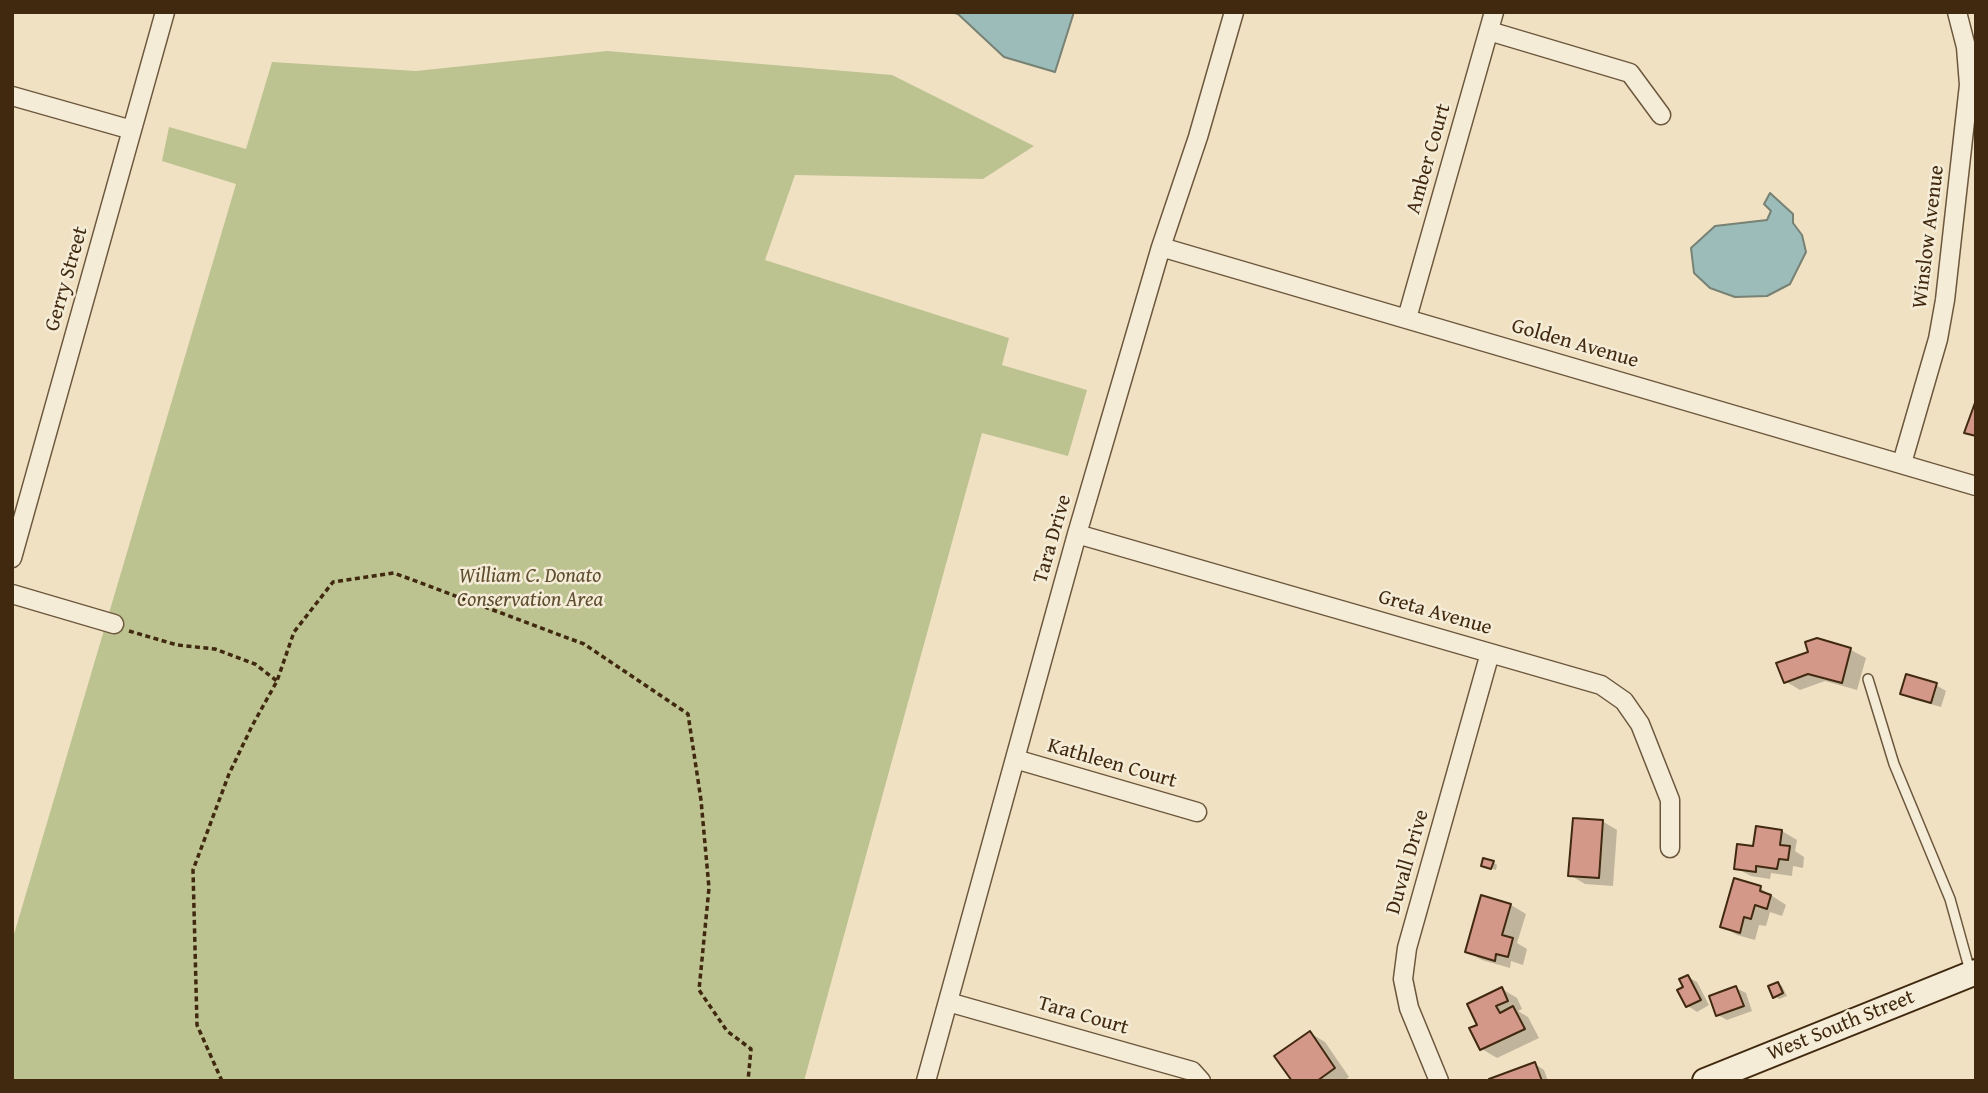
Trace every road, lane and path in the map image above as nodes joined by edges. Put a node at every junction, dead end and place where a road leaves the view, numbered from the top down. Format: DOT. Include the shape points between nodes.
graph roads {
  1 [pos="165,12"];
  2 [pos="1234,12"];
  3 [pos="1494,12"];
  4 [pos="1957,12"];
  5 [pos="1489,30"];
  6 [pos="12,96"];
  7 [pos="1661,115"];
  8 [pos="132,130"];
  9 [pos="1161,247"];
  10 [pos="1407,318"];
  11 [pos="1902,463"];
  12 [pos="1976,486"];
  13 [pos="1077,534"];
  14 [pos="12,558"];
  15 [pos="12,594"];
  16 [pos="114,624"];
  17 [pos="1490,653"];
  18 [pos="1868,680"];
  19 [pos="277,681"];
  20 [pos="1015,759"];
  21 [pos="1197,812"];
  22 [pos="1670,848"];
  23 [pos="1974,976"];
  24 [pos="948,1002"];
  25 [pos="222,1081"];
  26 [pos="748,1081"];
  27 [pos="926,1081"];
  28 [pos="1201,1081"];
  29 [pos="1439,1081"];
  30 [pos="1705,1081"];
  1 -- 8 [label="street, Gerry Street"];
  2 -- 9 [label="street, Tara Drive"];
  3 -- 5 [label="street, Amber Court"];
  4 -- 11 [label="street, Winslow Avenue" via="1969,85 1945,300"];
  5 -- 7 [label="street" via="1630,72"];
  5 -- 10 [label="street, Amber Court"];
  6 -- 8 [label="street"];
  8 -- 14 [label="street, Gerry Street"];
  9 -- 10 [label="street, Golden Avenue"];
  9 -- 13 [label="street, Tara Drive"];
  10 -- 11 [label="street, Golden Avenue"];
  11 -- 12 [label="street, Golden Avenue"];
  13 -- 17 [label="street, Greta Avenue"];
  13 -- 20 [label="street, Tara Drive"];
  15 -- 16 [label="street"];
  16 -- 19 [label="path" via="177,645 215,649 255,664"];
  17 -- 22 [label="street, Greta Avenue" via="1601,685 1624,701 1640,724 1670,800"];
  17 -- 29 [label="street, Duvall Drive" via="1407,948 1403,979 1409,1008"];
  18 -- 23 [label="lane" via="1894,764 1950,899"];
  19 -- 25 [label="path" via="229,774 193,870 197,1025"];
  19 -- 26 [label="path" via="294,632 333,582 394,573 584,644 688,714 709,888 699,990 727,1031 751,1049"];
  20 -- 21 [label="street, Kathleen Court"];
  20 -- 24 [label="street, Tara Drive"];
  23 -- 30 [label="street, West South Street"];
  24 -- 27 [label="street, Tara Drive"];
  24 -- 28 [label="street, Tara Court" via="1192,1070"];
}
